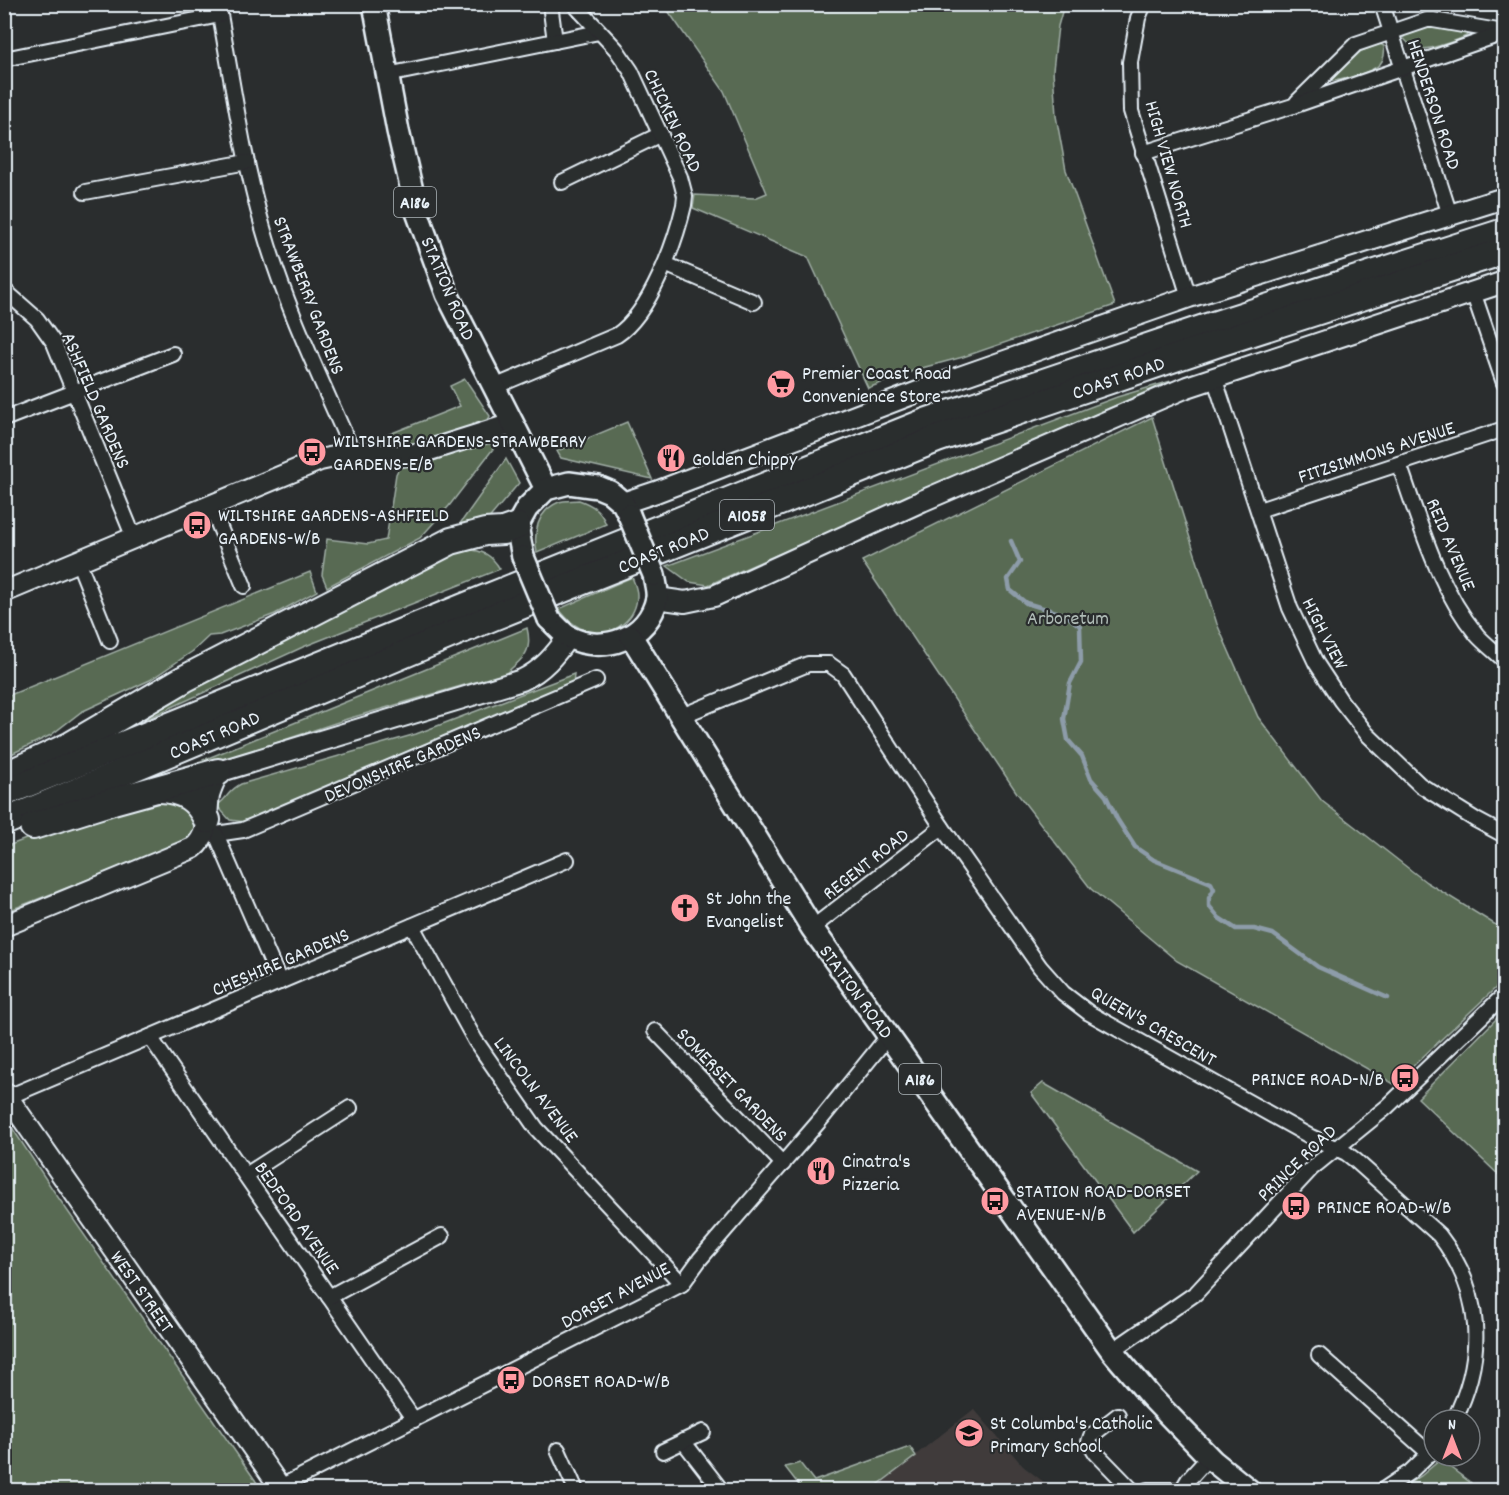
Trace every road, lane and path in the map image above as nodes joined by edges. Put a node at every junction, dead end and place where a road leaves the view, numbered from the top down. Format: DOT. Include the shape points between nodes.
graph roads {
  1 [pos="374,4"];
  2 [pos="550,4"];
  3 [pos="574,4"];
  4 [pos="1144,4"];
  5 [pos="1382,4"];
  6 [pos="219,10"];
  7 [pos="599,32"];
  8 [pos="1391,32"];
  9 [pos="1504,32"];
  10 [pos="555,40"];
  11 [pos="4,59"];
  12 [pos="1403,68"];
  13 [pos="387,75"];
  14 [pos="1293,106"];
  15 [pos="661,134"];
  16 [pos="1143,153"];
  17 [pos="247,162"];
  18 [pos="562,182"];
  19 [pos="85,192"];
  20 [pos="1504,198"];
  21 [pos="1450,215"];
  22 [pos="1504,232"];
  23 [pos="1504,251"];
  24 [pos="665,264"];
  25 [pos="1504,282"];
  26 [pos="4,290"];
  27 [pos="1473,292"];
  28 [pos="1189,297"];
  29 [pos="754,302"];
  30 [pos="173,354"];
  31 [pos="1214,377"];
  32 [pos="1504,383"];
  33 [pos="494,387"];
  34 [pos="74,392"];
  35 [pos="4,419"];
  36 [pos="512,424"];
  37 [pos="1504,429"];
  38 [pos="352,453"];
  39 [pos="1398,464"];
  40 [pos="546,489"];
  41 [pos="211,506"];
  42 [pos="626,509"];
  43 [pos="1259,510"];
  44 [pos="518,526"];
  45 [pos="134,538"];
  46 [pos="78,561"];
  47 [pos="244,586"];
  48 [pos="4,591"];
  49 [pos="657,598"];
  50 [pos="631,636"];
  51 [pos="568,637"];
  52 [pos="110,641"];
  53 [pos="1504,660"];
  54 [pos="596,680"];
  55 [pos="679,717"];
  56 [pos="218,772"];
  57 [pos="4,776"];
  58 [pos="160,789"];
  59 [pos="4,793"];
  60 [pos="4,822"];
  61 [pos="942,827"];
  62 [pos="209,828"];
  63 [pos="4,835"];
  64 [pos="1504,835"];
  65 [pos="567,860"];
  66 [pos="4,926"];
  67 [pos="412,926"];
  68 [pos="812,928"];
  69 [pos="280,982"];
  70 [pos="1504,995"];
  71 [pos="655,1031"];
  72 [pos="889,1035"];
  73 [pos="150,1037"];
  74 [pos="7,1094"];
  75 [pos="350,1108"];
  76 [pos="1335,1148"];
  77 [pos="783,1164"];
  78 [pos="246,1176"];
  79 [pos="442,1236"];
  80 [pos="682,1284"];
  81 [pos="329,1297"];
  82 [pos="1112,1351"];
  83 [pos="1319,1355"];
  84 [pos="1459,1408"];
  85 [pos="1118,1415"];
  86 [pos="414,1420"];
  87 [pos="704,1432"];
  88 [pos="1075,1436"];
  89 [pos="1090,1439"];
  90 [pos="682,1442"];
  91 [pos="1422,1443"];
  92 [pos="558,1450"];
  93 [pos="663,1451"];
  94 [pos="1209,1457"];
  95 [pos="1422,1461"];
  96 [pos="281,1489"];
  97 [pos="576,1491"];
  98 [pos="721,1491"];
  99 [pos="1132,1491"];
  100 [pos="1147,1491"];
  101 [pos="1174,1491"];
  102 [pos="1182,1491"];
  103 [pos="1249,1491"];
  104 [pos="1383,1491"];
  1 -- 13 [label="main road, STATION ROAD / A186"];
  2 -- 10 [label="street"];
  3 -- 7 [label="street, CHICKEN ROAD"];
  4 -- 16 [label="street, HIGH VIEW NORTH" via="1130,62 1131,111"];
  5 -- 8 [label="street, HENDERSON ROAD"];
  6 -- 11 [label="street"];
  6 -- 17 [label="street, STRAWBERRY GARDENS"];
  7 -- 10 [label="street"];
  7 -- 15 [label="street, CHICKEN ROAD" via="624,60"];
  8 -- 9 [label="street" via="1427,20"];
  8 -- 12 [label="street, HENDERSON ROAD"];
  8 -- 14 [label="street" via="1351,47"];
  9 -- 12 [label="street"];
  10 -- 13 [label="street"];
  12 -- 14 [label="street"];
  12 -- 21 [label="street, HENDERSON ROAD"];
  13 -- 33 [label="main road, STATION ROAD / A186" via="417,212 447,294"];
  14 -- 16 [label="street"];
  15 -- 18 [label="street"];
  15 -- 24 [label="street, CHICKEN ROAD" via="685,196"];
  16 -- 28 [label="street, HIGH VIEW NORTH"];
  17 -- 19 [label="street"];
  17 -- 38 [label="street, STRAWBERRY GARDENS" via="282,286"];
  20 -- 21 [label="street"];
  21 -- 28 [label="street"];
  22 -- 59 [label="highway, COAST ROAD / A1058" via="928,421"];
  23 -- 60 [label="highway, COAST ROAD / A1058" via="937,439 493,617"];
  24 -- 29 [label="street"];
  24 -- 33 [label="street, CHICKEN ROAD" via="640,313 625,330"];
  25 -- 27 [label="street, COAST ROAD"];
  26 -- 34 [label="street, ASHFIELD GARDENS" via="46,331"];
  27 -- 31 [label="street, COAST ROAD"];
  27 -- 32 [label="street"];
  28 -- 42 [label="street" via="931,387 667,488"];
  30 -- 34 [label="street"];
  31 -- 43 [label="street, HIGH VIEW"];
  31 -- 49 [label="street, COAST ROAD" via="714,596 685,602"];
  33 -- 36 [label="main road, STATION ROAD / A186"];
  34 -- 35 [label="street"];
  34 -- 45 [label="street, ASHFIELD GARDENS"];
  36 -- 38 [label="street" via="417,454"];
  36 -- 40 [label="main road, STATION ROAD / A186"];
  37 -- 39 [label="street, FITZSIMMONS AVENUE"];
  38 -- 41 [label="street" via="320,460"];
  39 -- 43 [label="street, FITZSIMMONS AVENUE"];
  39 -- 53 [label="street, REID AVENUE" via="1433,560 1454,601 1478,636"];
  40 -- 42 [label="main road" via="569,483 598,487 610,492"];
  40 -- 44 [label="main road" via="526,507"];
  41 -- 45 [label="street"];
  41 -- 47 [label="street"];
  42 -- 49 [label="main road, bridge" via="654,575"];
  43 -- 64 [label="street, HIGH VIEW" via="1290,608 1316,663 1341,701 1420,785"];
  44 -- 51 [label="main road, bridge" via="523,557 549,618"];
  44 -- 57 [label="highway" via="451,541 184,679 71,745"];
  45 -- 46 [label="street"];
  46 -- 48 [label="street"];
  46 -- 52 [label="street"];
  49 -- 50 [label="main road" via="648,619"];
  50 -- 51 [label="main road" via="609,645 590,645"];
  50 -- 55 [label="main road, STATION ROAD / A186"];
  51 -- 56 [label="street" via="543,668 522,680"];
  54 -- 62 [label="street, DEVONSHIRE GARDENS" via="243,830"];
  55 -- 61 [label="street, QUEEN'S CRESCENT" via="808,664 829,664 843,674"];
  55 -- 68 [label="main road, STATION ROAD / A186"];
  56 -- 58 [label="highway"];
  56 -- 62 [label="street" via="209,794"];
  58 -- 62 [label="highway" via="190,797 203,810"];
  58 -- 63 [label="highway"];
  61 -- 68 [label="street, REGENT ROAD"];
  61 -- 76 [label="street, QUEEN'S CRESCENT" via="1040,967 1063,993 1089,1013"];
  62 -- 66 [label="street" via="193,848"];
  62 -- 69 [label="street"];
  65 -- 67 [label="street, CHESHIRE GARDENS"];
  67 -- 69 [label="street, CHESHIRE GARDENS"];
  67 -- 80 [label="street, LINCOLN AVENUE" via="475,1040 536,1128"];
  68 -- 72 [label="main road, STATION ROAD / A186"];
  69 -- 73 [label="street, CHESHIRE GARDENS"];
  70 -- 76 [label="street, PRINCE ROAD" via="1387,1107"];
  71 -- 77 [label="street, SOMERSET GARDENS"];
  72 -- 77 [label="street, DORSET AVENUE"];
  72 -- 82 [label="main road, STATION ROAD / A186"];
  73 -- 74 [label="street, CHESHIRE GARDENS"];
  73 -- 78 [label="street, BEDFORD AVENUE"];
  74 -- 96 [label="street, WEST STREET"];
  75 -- 78 [label="street"];
  76 -- 82 [label="street, PRINCE ROAD" via="1304,1176 1196,1293"];
  76 -- 84 [label="street, QUEEN'S CRESCENT" via="1355,1160 1439,1234 1466,1281 1476,1334 1470,1378"];
  77 -- 80 [label="street, DORSET AVENUE"];
  78 -- 81 [label="street, BEDFORD AVENUE"];
  79 -- 81 [label="street"];
  80 -- 86 [label="street, DORSET AVENUE"];
  81 -- 86 [label="street, BEDFORD AVENUE"];
  82 -- 94 [label="main road, STATION ROAD / A186"];
  83 -- 91 [label="street"];
  85 -- 89 [label="street"];
  86 -- 96 [label="street, DORSET AVENUE"];
  87 -- 90 [label="street"];
  88 -- 89 [label="street"];
  89 -- 99 [label="street" via="1096,1453"];
  90 -- 93 [label="street"];
  90 -- 98 [label="street"];
  92 -- 97 [label="street"];
  94 -- 102 [label="street"];
  94 -- 103 [label="main road, STATION ROAD / A186"];
  95 -- 104 [label="street"];
  100 -- 101 [label="street"];
}
